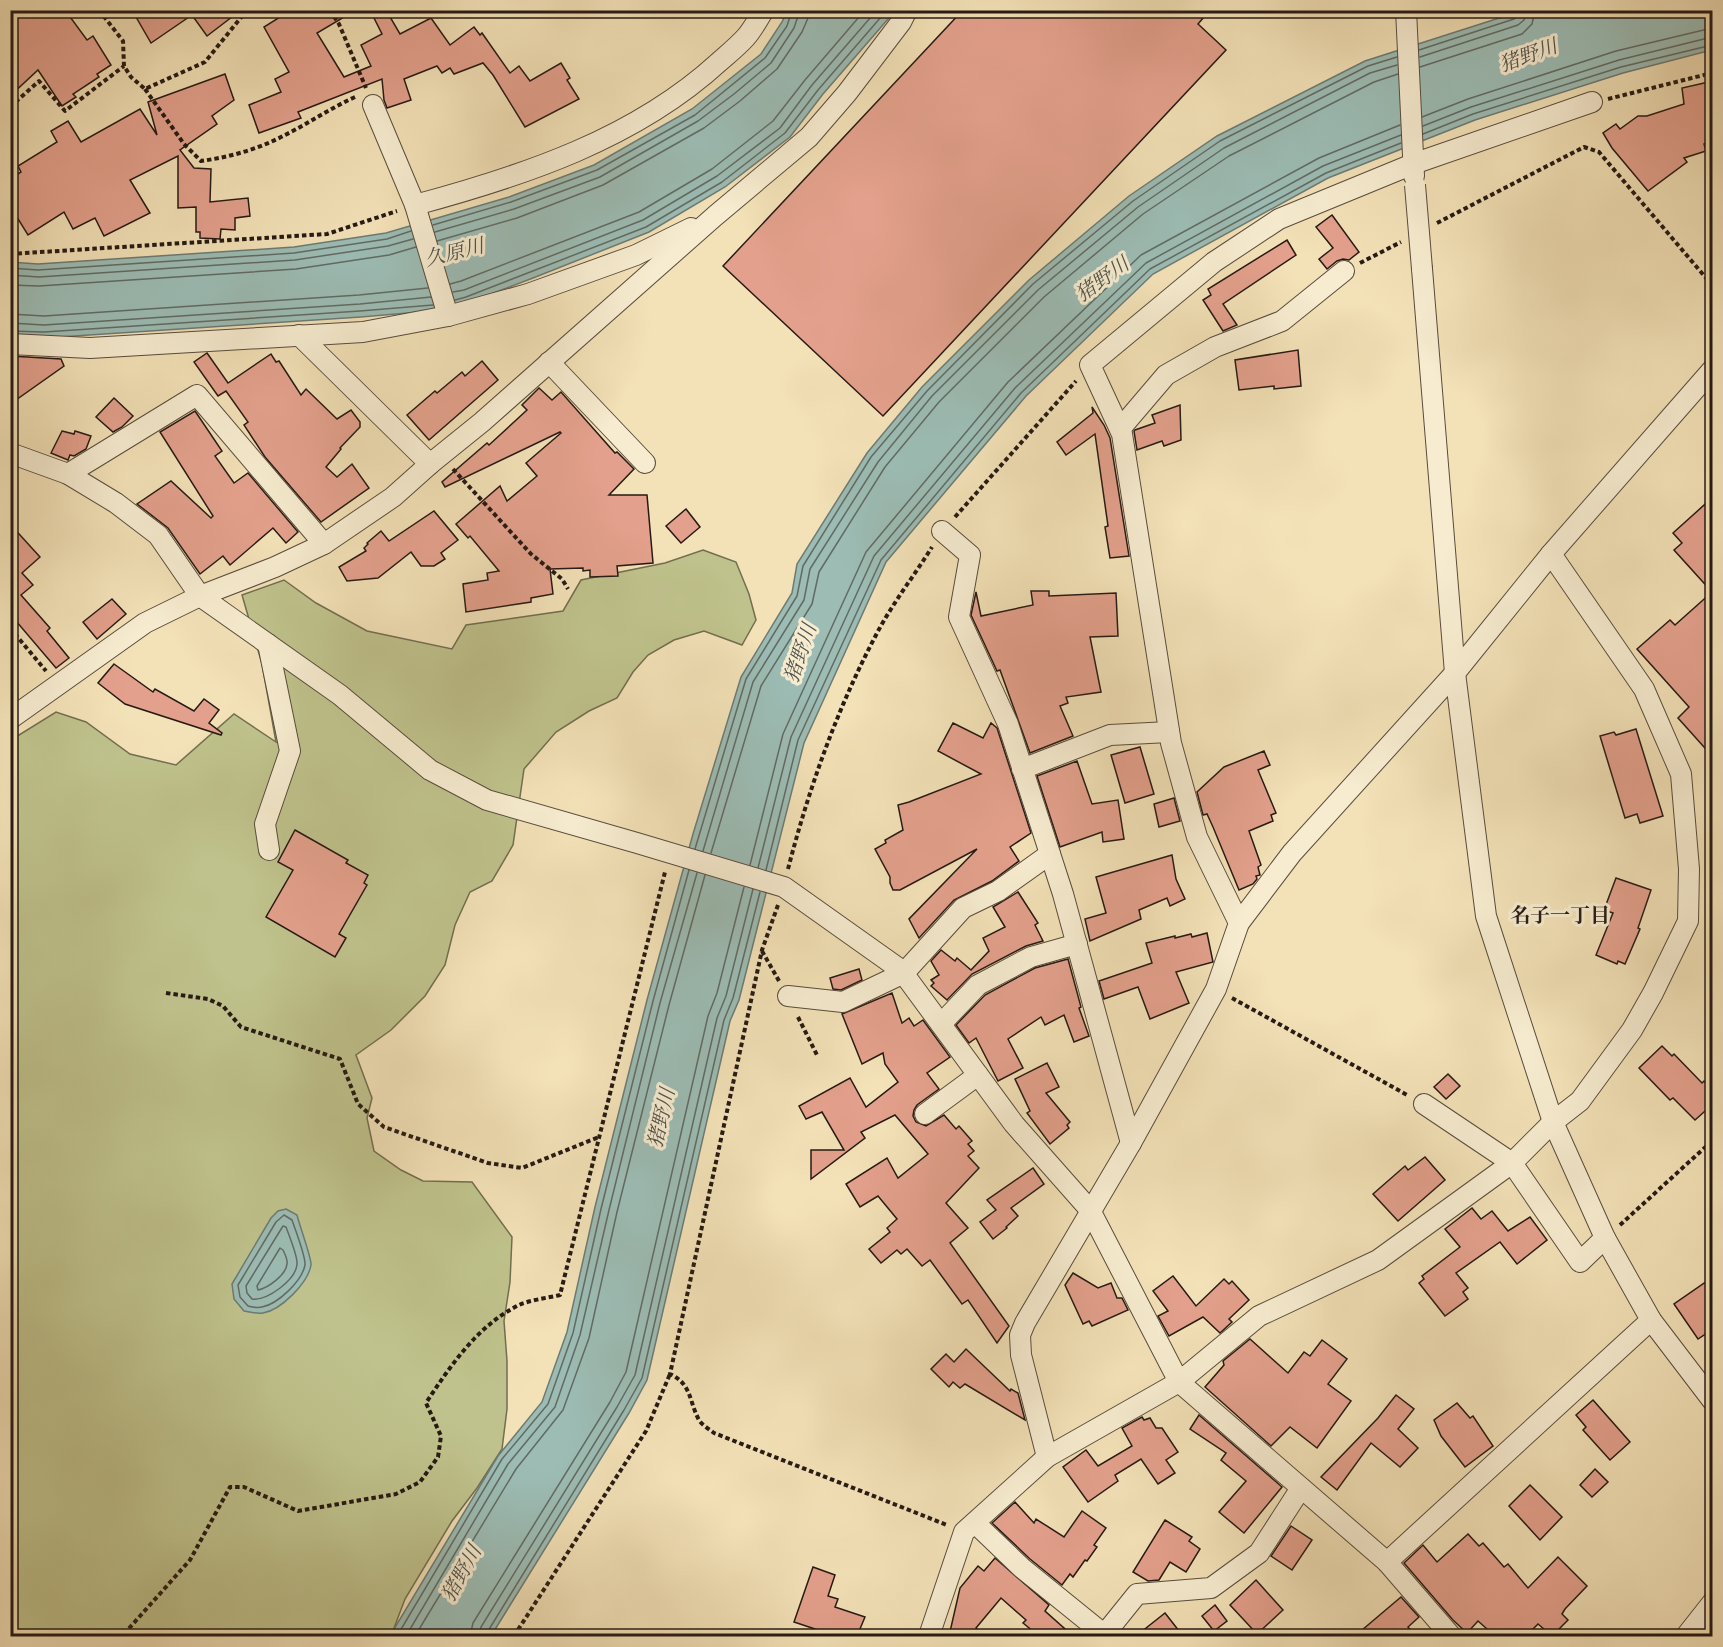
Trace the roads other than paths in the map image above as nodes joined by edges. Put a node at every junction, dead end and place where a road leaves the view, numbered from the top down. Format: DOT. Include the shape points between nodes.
graph roads {
  1 [pos="764,10"];
  2 [pos="907,10"];
  3 [pos="1406,10"];
  4 [pos="370,98"];
  5 [pos="1592,102"];
  6 [pos="1413,164"];
  7 [pos="415,205"];
  8 [pos="715,216"];
  9 [pos="1344,271"];
  10 [pos="448,316"];
  11 [pos="299,335"];
  12 [pos="10,344"];
  13 [pos="549,362"];
  14 [pos="1713,370"];
  15 [pos="1120,429"];
  16 [pos="10,453"];
  17 [pos="435,460"];
  18 [pos="645,463"];
  19 [pos="68,474"];
  20 [pos="942,531"];
  21 [pos="324,544"];
  22 [pos="1551,554"];
  23 [pos="201,596"];
  24 [pos="268,644"];
  25 [pos="1455,673"];
  26 [pos="10,719"];
  27 [pos="1169,732"];
  28 [pos="1022,769"];
  29 [pos="269,849"];
  30 [pos="1050,854"];
  31 [pos="1239,923"];
  32 [pos="1077,944"];
  33 [pos="904,973"];
  34 [pos="788,996"];
  35 [pos="940,1024"];
  36 [pos="978,1075"];
  37 [pos="1424,1104"];
  38 [pos="925,1114"];
  39 [pos="1553,1122"];
  40 [pos="1131,1143"];
  41 [pos="1512,1163"];
  42 [pos="1090,1210"];
  43 [pos="1605,1238"];
  44 [pos="1651,1320"];
  45 [pos="1179,1382"];
  46 [pos="1713,1400"];
  47 [pos="1047,1457"];
  48 [pos="1301,1488"];
  49 [pos="970,1527"];
  50 [pos="1387,1562"];
  51 [pos="1713,1603"];
  52 [pos="929,1636"];
  53 [pos="1105,1636"];
  54 [pos="1451,1636"];
  55 [pos="1686,1636"];
  1 -- 7 [label="street" via="746,37 703,76 606,139 531,170"];
  2 -- 8 [label="street" via="847,93 808,137"];
  3 -- 6 [label="street"];
  4 -- 7 [label="street"];
  5 -- 6 [label="street"];
  6 -- 15 [label="street" via="1279,219 1214,262 1090,365"];
  6 -- 25 [label="street, bridge"];
  7 -- 10 [label="street"];
  8 -- 10 [label="street" via="636,255 528,294"];
  8 -- 13 [label="street"];
  9 -- 15 [label="street" via="1282,321 1215,347 1166,375"];
  10 -- 11 [label="street" via="363,332"];
  11 -- 12 [label="street" via="90,348"];
  11 -- 17 [label="street"];
  13 -- 17 [label="street"];
  13 -- 18 [label="street"];
  14 -- 22 [label="street"];
  15 -- 27 [label="street"];
  16 -- 19 [label="street"];
  17 -- 21 [label="street" via="393,497"];
  19 -- 21 [label="street" via="197,395"];
  19 -- 23 [label="street" via="158,535"];
  20 -- 28 [label="street" via="970,555 959,617 1008,724"];
  21 -- 23 [label="street"];
  22 -- 25 [label="street"];
  22 -- 39 [label="street" via="1644,689 1681,774 1689,869 1688,921 1653,993 1632,1030 1580,1101"];
  23 -- 24 [label="street"];
  23 -- 26 [label="street" via="146,623"];
  24 -- 29 [label="street" via="290,751 265,824"];
  24 -- 33 [label="street" via="340,695 430,770 487,800 779,886"];
  25 -- 31 [label="street" via="1292,853"];
  25 -- 39 [label="street" via="1486,916"];
  27 -- 28 [label="street" via="1110,735"];
  27 -- 31 [label="street" via="1197,837"];
  28 -- 30 [label="street"];
  30 -- 32 [label="street"];
  30 -- 33 [label="street" via="998,891 963,908"];
  31 -- 40 [label="street" via="1216,989"];
  32 -- 35 [label="street" via="1031,957 978,985"];
  32 -- 40 [label="street"];
  33 -- 34 [label="street" via="843,1002"];
  33 -- 35 [label="street"];
  35 -- 36 [label="street"];
  36 -- 38 [label="street"];
  36 -- 42 [label="street" via="1014,1124"];
  37 -- 41 [label="street"];
  39 -- 41 [label="street"];
  39 -- 43 [label="street"];
  40 -- 42 [label="street"];
  41 -- 43 [label="street" via="1580,1262"];
  41 -- 45 [label="street" via="1378,1260 1259,1316"];
  42 -- 45 [label="street"];
  42 -- 47 [label="street" via="1020,1335 1021,1355"];
  43 -- 44 [label="street"];
  44 -- 46 [label="street"];
  44 -- 50 [label="street"];
  45 -- 47 [label="street"];
  45 -- 48 [label="street"];
  47 -- 49 [label="street"];
  48 -- 50 [label="street"];
  48 -- 53 [label="street" via="1259,1553 1211,1588 1137,1594"];
  49 -- 52 [label="street"];
  49 -- 53 [label="street"];
  50 -- 54 [label="street"];
  51 -- 55 [label="street"];
}
